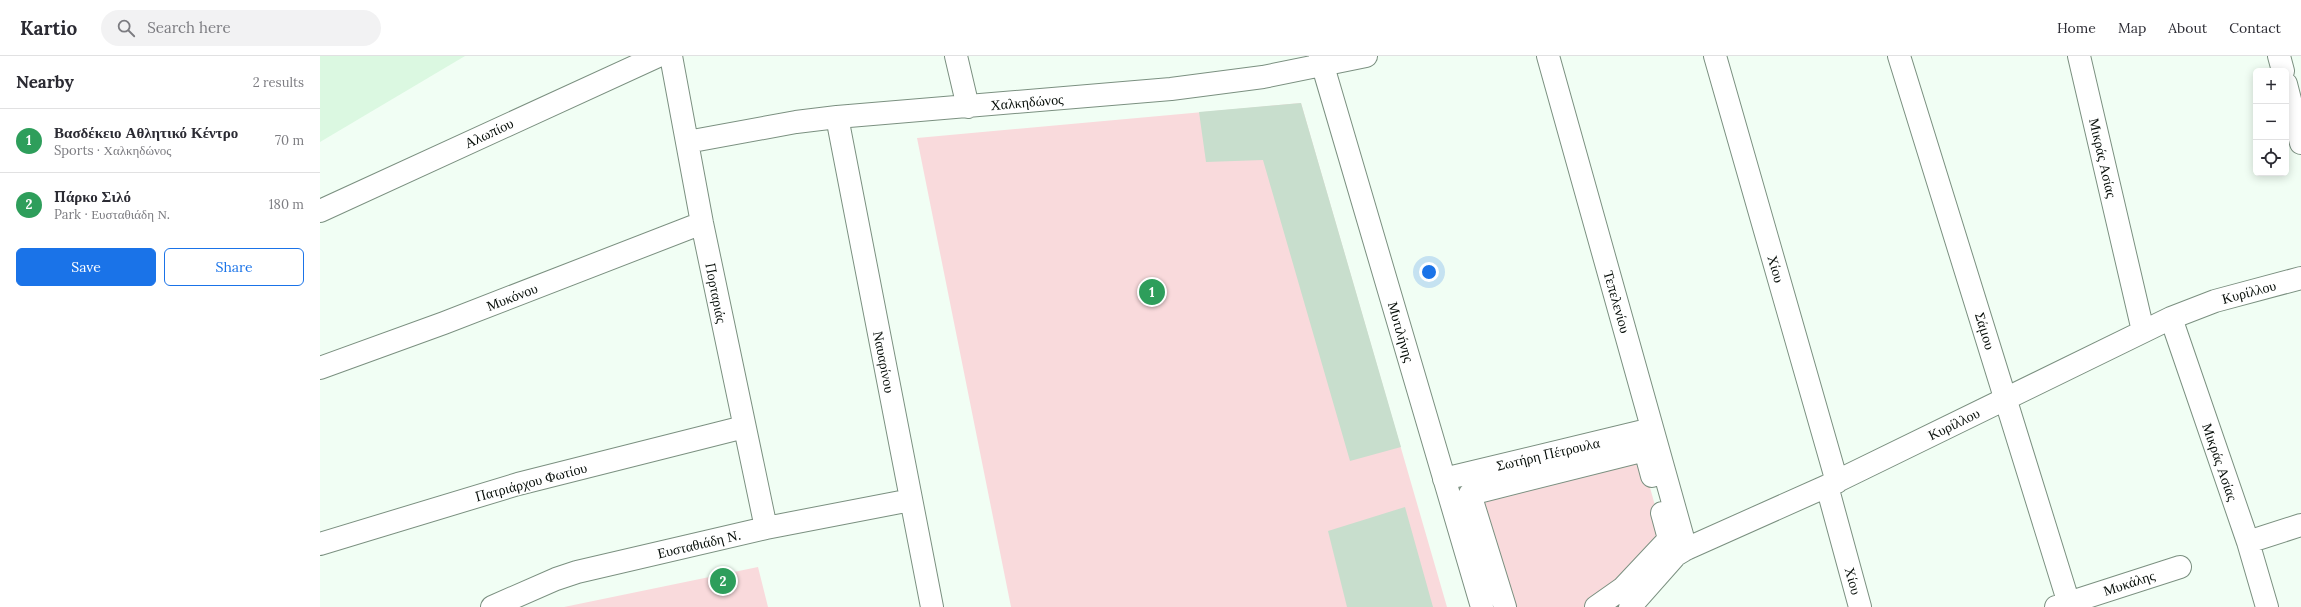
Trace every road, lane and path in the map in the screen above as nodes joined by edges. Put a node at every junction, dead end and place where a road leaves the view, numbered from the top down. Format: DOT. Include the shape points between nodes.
graph roads {
  1 [pos="658,56"];
  2 [pos="670,56"];
  3 [pos="956,56"];
  4 [pos="1366,56"];
  5 [pos="1548,56"];
  6 [pos="1715,56"];
  7 [pos="1899,56"];
  8 [pos="2080,56"];
  9 [pos="2279,56"];
  10 [pos="1322,61"];
  11 [pos="2282,68"];
  12 [pos="2289,96"];
  13 [pos="968,107"];
  14 [pos="837,117"];
  15 [pos="687,142"];
  16 [pos="2301,143"];
  17 [pos="320,211"];
  18 [pos="702,223"];
  19 [pos="2301,278"];
  20 [pos="2170,318"];
  21 [pos="2143,331"];
  22 [pos="320,368"];
  23 [pos="2005,398"];
  24 [pos="744,427"];
  25 [pos="1652,429"];
  26 [pos="1444,479"];
  27 [pos="1832,484"];
  28 [pos="911,500"];
  29 [pos="2301,525"];
  30 [pos="766,528"];
  31 [pos="2248,542"];
  32 [pos="320,544"];
  33 [pos="1686,549"];
  34 [pos="2180,567"];
  35 [pos="2065,605"];
  36 [pos="492,607"];
  37 [pos="932,607"];
  38 [pos="1482,607"];
  39 [pos="1505,607"];
  40 [pos="1596,607"];
  41 [pos="1630,607"];
  42 [pos="1860,607"];
  43 [pos="2267,607"];
  1 -- 17 [label="street, Αλωπίου"];
  2 -- 15 [label="street, Πορταριάς"];
  3 -- 13 [label="street"];
  4 -- 10 [label="street, Χαλκηδώνος"];
  5 -- 25 [label="street, Τεπελενίου"];
  6 -- 27 [label="street, Χίου"];
  7 -- 23 [label="street, Σάμου"];
  8 -- 21 [label="street, Μικράς Ασίας"];
  9 -- 11 [label="street"];
  10 -- 13 [label="street, Χαλκηδώνος" via="1248,79 1171,89"];
  10 -- 26 [label="street, Μυτιλήνης"];
  12 -- 16 [label="street"];
  13 -- 14 [label="street, Χαλκηδώνος"];
  14 -- 15 [label="street, Χαλκηδώνος"];
  14 -- 28 [label="street, Ναυαρίνου"];
  15 -- 18 [label="street, Πορταριάς"];
  18 -- 22 [label="street, Μυκόνου"];
  18 -- 24 [label="street, Πορταριάς"];
  19 -- 20 [label="street, Κυρίλλου" via="2215,301"];
  20 -- 21 [label="street, Κυρίλλου"];
  20 -- 31 [label="street, Μικράς Ασίας"];
  21 -- 23 [label="street, Κυρίλλου"];
  23 -- 27 [label="street, Κυρίλλου"];
  23 -- 35 [label="street, Σάμου"];
  24 -- 30 [label="street, Πορταριάς"];
  24 -- 32 [label="street, Πατριάρχου Φωτίου" via="518,484"];
  25 -- 26 [label="street, Σωτήρη Πέτρουλα"];
  25 -- 33 [label="street, Τεπελενίου"];
  26 -- 38 [label="street, Μυτιλήνης"];
  27 -- 33 [label="street, Κυρίλλου"];
  27 -- 42 [label="street, Χίου"];
  28 -- 30 [label="street, Ευσταθιάδη Ν."];
  28 -- 37 [label="street, Ναυαρίνου"];
  29 -- 31 [label="street"];
  30 -- 36 [label="street, Ευσταθιάδη Ν." via="577,572"];
  31 -- 43 [label="street, Μικράς Ασίας"];
  33 -- 41 [label="street, Κυρίλλου" via="1676,555"];
  34 -- 35 [label="street, Μυκάλης"];
  39 -- 40 [label="street" via="1470,494 1645,450 1669,539 1623,588"];
}
